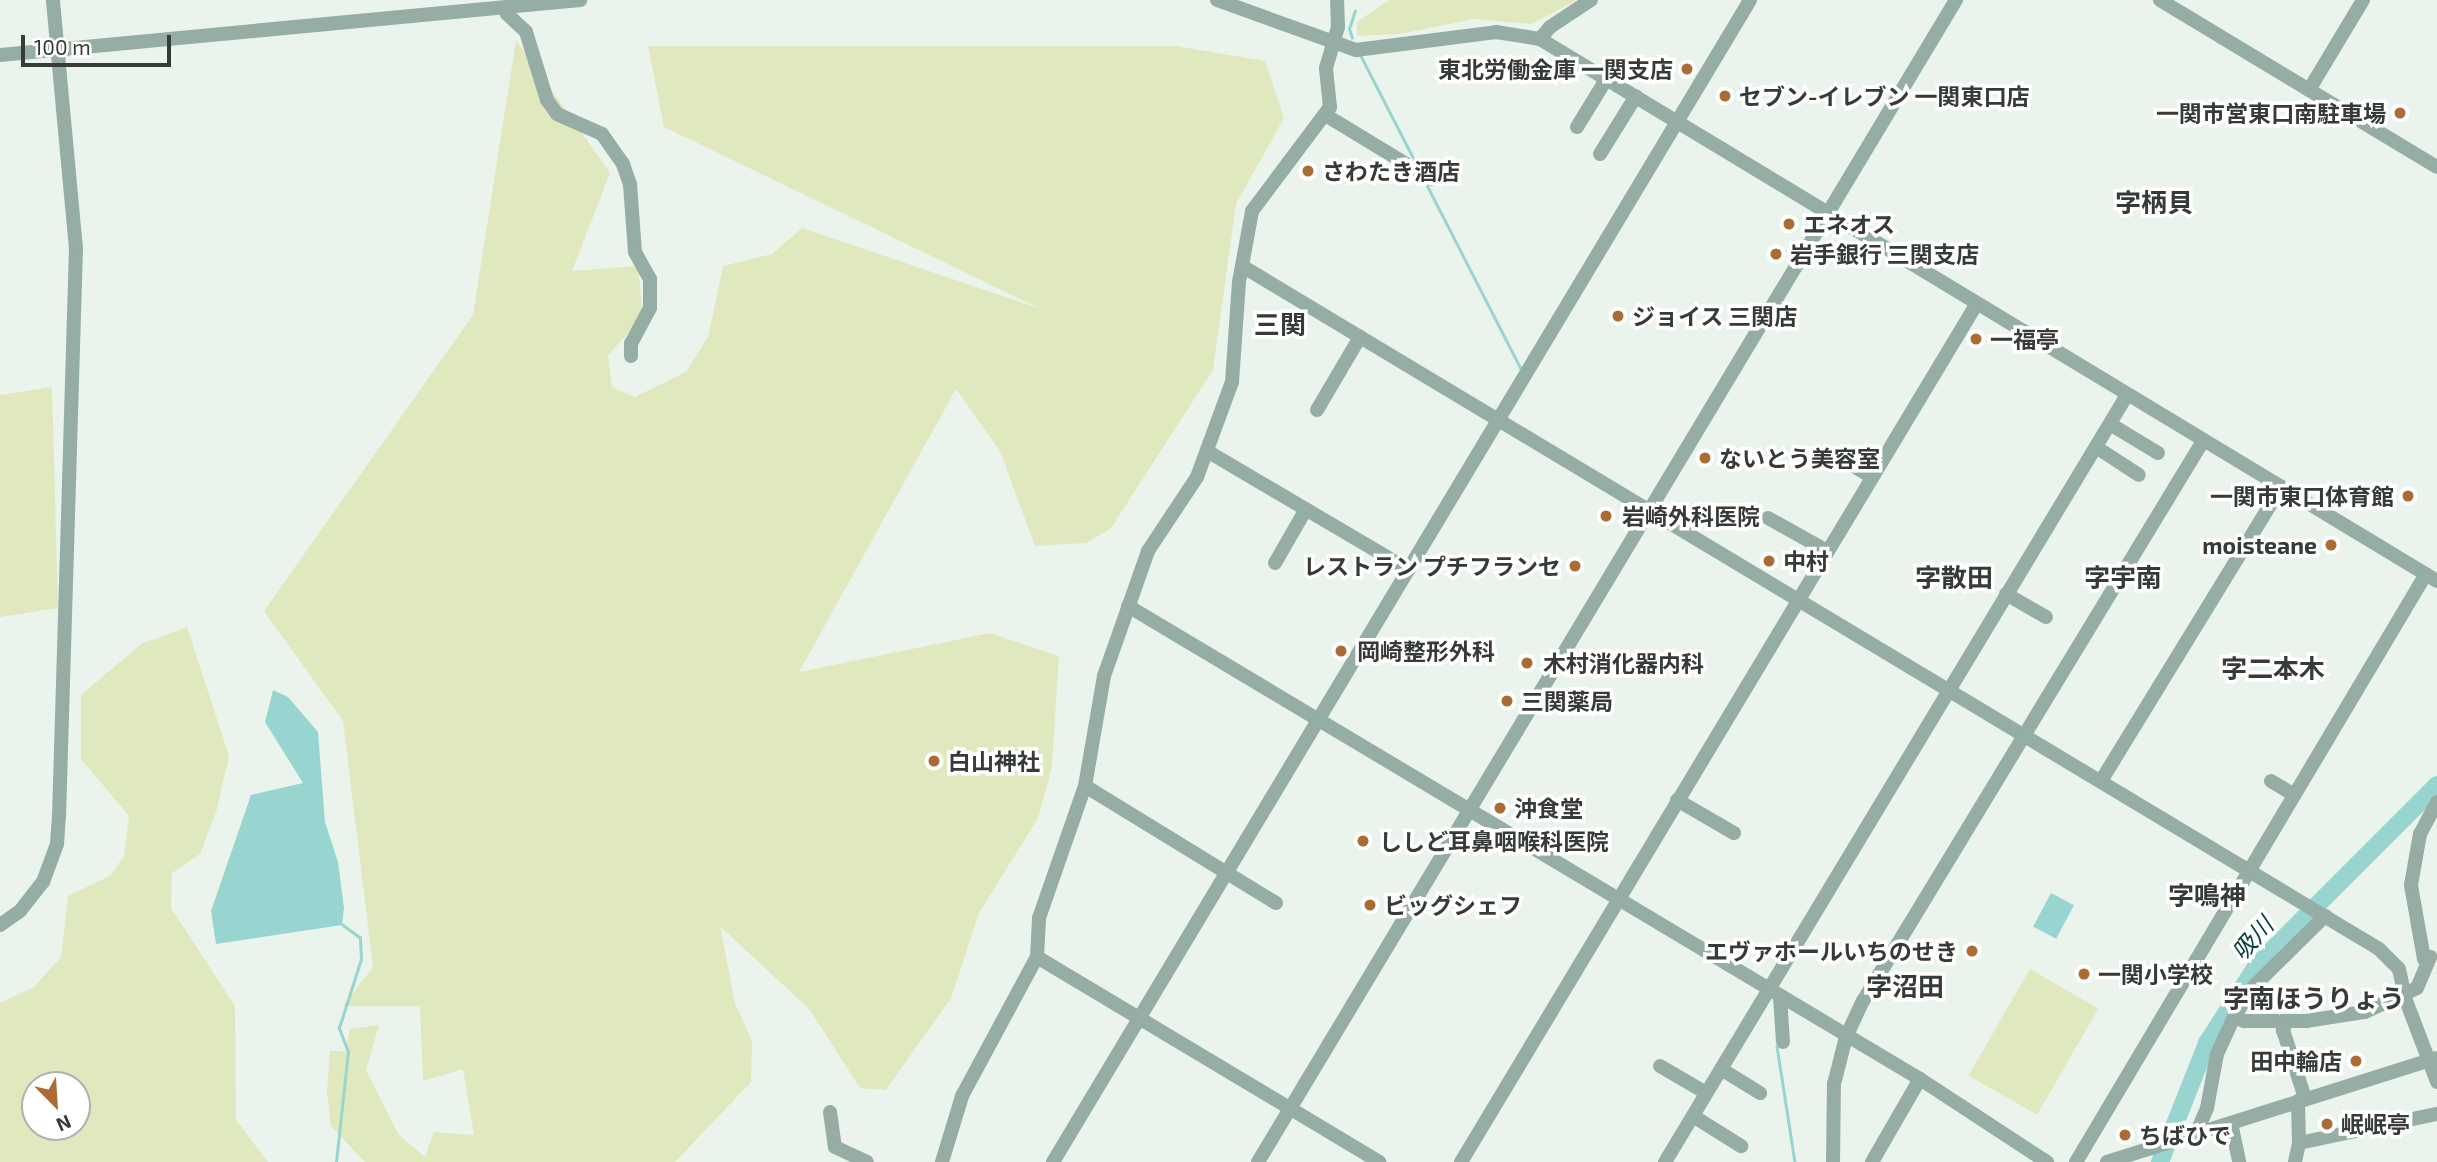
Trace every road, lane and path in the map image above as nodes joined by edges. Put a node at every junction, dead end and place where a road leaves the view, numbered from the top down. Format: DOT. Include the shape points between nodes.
graph roads {
  1 [pos="53,0"];
  2 [pos="580,0"];
  3 [pos="1217,0"];
  4 [pos="1337,0"];
  5 [pos="1591,0"];
  6 [pos="1750,0"];
  7 [pos="1956,0"];
  8 [pos="2160,0"];
  9 [pos="2363,0"];
  10 [pos="517,4"];
  11 [pos="1540,39"];
  12 [pos="1334,45"];
  13 [pos="58,50"];
  14 [pos="0,55"];
  15 [pos="1607,78"];
  16 [pos="2309,90"];
  17 [pos="1636,96"];
  18 [pos="1327,116"];
  19 [pos="1676,121"];
  20 [pos="1577,127"];
  21 [pos="1600,154"];
  22 [pos="2437,167"];
  23 [pos="1431,179"];
  24 [pos="1828,215"];
  25 [pos="1242,266"];
  26 [pos="1976,305"];
  27 [pos="1360,338"];
  28 [pos="631,356"];
  29 [pos="2127,395"];
  30 [pos="1317,410"];
  31 [pos="1499,421"];
  32 [pos="2110,424"];
  33 [pos="2203,441"];
  34 [pos="2096,447"];
  35 [pos="1207,451"];
  36 [pos="1830,452"];
  37 [pos="2158,453"];
  38 [pos="2139,475"];
  39 [pos="1872,477"];
  40 [pos="2281,487"];
  41 [pos="1307,509"];
  42 [pos="1650,511"];
  43 [pos="1768,518"];
  44 [pos="1826,551"];
  45 [pos="1275,564"];
  46 [pos="1409,570"];
  47 [pos="2434,578"];
  48 [pos="2006,594"];
  49 [pos="1797,600"];
  50 [pos="1128,606"];
  51 [pos="2046,617"];
  52 [pos="1948,690"];
  53 [pos="1319,719"];
  54 [pos="2023,736"];
  55 [pos="2101,781"];
  56 [pos="2272,781"];
  57 [pos="1085,786"];
  58 [pos="2294,794"];
  59 [pos="1677,800"];
  60 [pos="2437,802"];
  61 [pos="1469,810"];
  62 [pos="1734,833"];
  63 [pos="2248,869"];
  64 [pos="1228,872"];
  65 [pos="1617,899"];
  66 [pos="1276,903"];
  67 [pos="2319,912"];
  68 [pos="0,925"];
  69 [pos="1037,957"];
  70 [pos="2430,957"];
  71 [pos="2399,969"];
  72 [pos="1774,993"];
  73 [pos="2405,998"];
  74 [pos="2234,1017"];
  75 [pos="1139,1020"];
  76 [pos="2286,1022"];
  77 [pos="1846,1037"];
  78 [pos="1783,1042"];
  79 [pos="2433,1059"];
  80 [pos="1660,1066"];
  81 [pos="1721,1069"];
  82 [pos="1920,1079"];
  83 [pos="2437,1082"];
  84 [pos="1706,1093"];
  85 [pos="1760,1093"];
  86 [pos="2301,1099"];
  87 [pos="1290,1108"];
  88 [pos="830,1112"];
  89 [pos="2437,1114"];
  90 [pos="1693,1116"];
  91 [pos="2231,1123"];
  92 [pos="2196,1134"];
  93 [pos="2300,1143"];
  94 [pos="1741,1146"];
  95 [pos="1359,1157"];
  96 [pos="867,1162"];
  97 [pos="942,1162"];
  98 [pos="1053,1162"];
  99 [pos="1258,1162"];
  100 [pos="1379,1162"];
  101 [pos="1461,1162"];
  102 [pos="1665,1162"];
  103 [pos="1833,1162"];
  104 [pos="1872,1162"];
  105 [pos="2047,1162"];
  106 [pos="2076,1162"];
  107 [pos="2107,1162"];
  108 [pos="2239,1162"];
  109 [pos="2295,1162"];
  1 -- 13 [label="street"];
  2 -- 10 [label="street"];
  3 -- 12 [label="street"];
  4 -- 12 [label="street"];
  5 -- 11 [label="street"];
  6 -- 19 [label="street"];
  7 -- 24 [label="street"];
  8 -- 16 [label="street"];
  9 -- 16 [label="street"];
  10 -- 13 [label="street"];
  10 -- 28 [label="street" via="507,13 529,39 547,100 557,114 601,134 623,163 630,184 635,252 650,279 650,308 631,343"];
  11 -- 12 [label="street" via="1496,32 1383,48"];
  11 -- 15 [label="street"];
  12 -- 18 [label="street" via="1326,68"];
  13 -- 14 [label="street"];
  13 -- 68 [label="street" via="76,248 59,817 57,844 43,882 20,911"];
  15 -- 17 [label="street"];
  15 -- 20 [label="street"];
  16 -- 22 [label="street"];
  17 -- 19 [label="street"];
  17 -- 21 [label="street"];
  18 -- 23 [label="street"];
  18 -- 25 [label="street" via="1252,211"];
  19 -- 24 [label="street"];
  19 -- 31 [label="street"];
  24 -- 26 [label="street"];
  24 -- 42 [label="street"];
  25 -- 27 [label="street"];
  25 -- 35 [label="street" via="1232,382"];
  26 -- 29 [label="street"];
  26 -- 39 [label="street"];
  27 -- 30 [label="street"];
  27 -- 31 [label="street"];
  29 -- 32 [label="street"];
  29 -- 33 [label="street"];
  31 -- 42 [label="street"];
  31 -- 46 [label="street"];
  32 -- 34 [label="street"];
  32 -- 37 [label="street"];
  33 -- 40 [label="street"];
  33 -- 54 [label="street"];
  34 -- 38 [label="street"];
  34 -- 48 [label="street"];
  35 -- 41 [label="street"];
  35 -- 50 [label="street" via="1189,494 1157,530"];
  36 -- 39 [label="street"];
  39 -- 44 [label="street"];
  40 -- 47 [label="street"];
  40 -- 55 [label="street"];
  41 -- 45 [label="street"];
  41 -- 46 [label="street"];
  42 -- 49 [label="street"];
  42 -- 61 [label="street"];
  43 -- 44 [label="street"];
  44 -- 49 [label="street"];
  46 -- 53 [label="street"];
  47 -- 58 [label="street"];
  48 -- 51 [label="street"];
  48 -- 52 [label="street"];
  49 -- 52 [label="street"];
  49 -- 59 [label="street"];
  50 -- 53 [label="street"];
  50 -- 57 [label="street" via="1104,676"];
  52 -- 54 [label="street"];
  52 -- 72 [label="street"];
  53 -- 61 [label="street"];
  53 -- 64 [label="street"];
  54 -- 55 [label="street"];
  54 -- 77 [label="street" via="1863,1000"];
  55 -- 63 [label="street"];
  56 -- 58 [label="street"];
  57 -- 64 [label="street"];
  57 -- 69 [label="street" via="1039,918"];
  58 -- 63 [label="street"];
  59 -- 62 [label="street"];
  59 -- 65 [label="street"];
  60 -- 70 [label="street" via="2420,834 2411,885"];
  61 -- 65 [label="street"];
  61 -- 87 [label="street"];
  63 -- 67 [label="street"];
  63 -- 106 [label="street"];
  64 -- 66 [label="street"];
  64 -- 75 [label="street"];
  65 -- 72 [label="street"];
  65 -- 101 [label="street"];
  67 -- 71 [label="street" via="2379,949"];
  67 -- 74 [label="street" via="2254,986"];
  69 -- 75 [label="street"];
  69 -- 97 [label="street" via="962,1096"];
  70 -- 71 [label="street"];
  70 -- 73 [label="street" via="2417,988"];
  71 -- 73 [label="street"];
  72 -- 77 [label="street"];
  72 -- 78 [label="street"];
  72 -- 81 [label="street"];
  73 -- 76 [label="street" via="2340,1019"];
  73 -- 79 [label="street"];
  74 -- 76 [label="street"];
  74 -- 92 [label="street" via="2217,1054 2207,1108"];
  75 -- 87 [label="street"];
  75 -- 98 [label="street"];
  76 -- 86 [label="street" via="2283,1030"];
  77 -- 82 [label="street"];
  77 -- 103 [label="street" via="1830,1110"];
  79 -- 83 [label="street"];
  79 -- 86 [label="street"];
  80 -- 84 [label="street"];
  81 -- 84 [label="street"];
  81 -- 85 [label="street"];
  82 -- 104 [label="street"];
  82 -- 105 [label="street"];
  84 -- 90 [label="street"];
  86 -- 91 [label="street"];
  86 -- 93 [label="street"];
  87 -- 95 [label="street"];
  87 -- 99 [label="street"];
  88 -- 96 [label="street" via="835,1147"];
  89 -- 93 [label="street"];
  90 -- 94 [label="street"];
  90 -- 102 [label="street"];
  91 -- 92 [label="street"];
  91 -- 108 [label="street"];
  92 -- 107 [label="street"];
  93 -- 109 [label="street"];
  95 -- 100 [label="street"];
}
